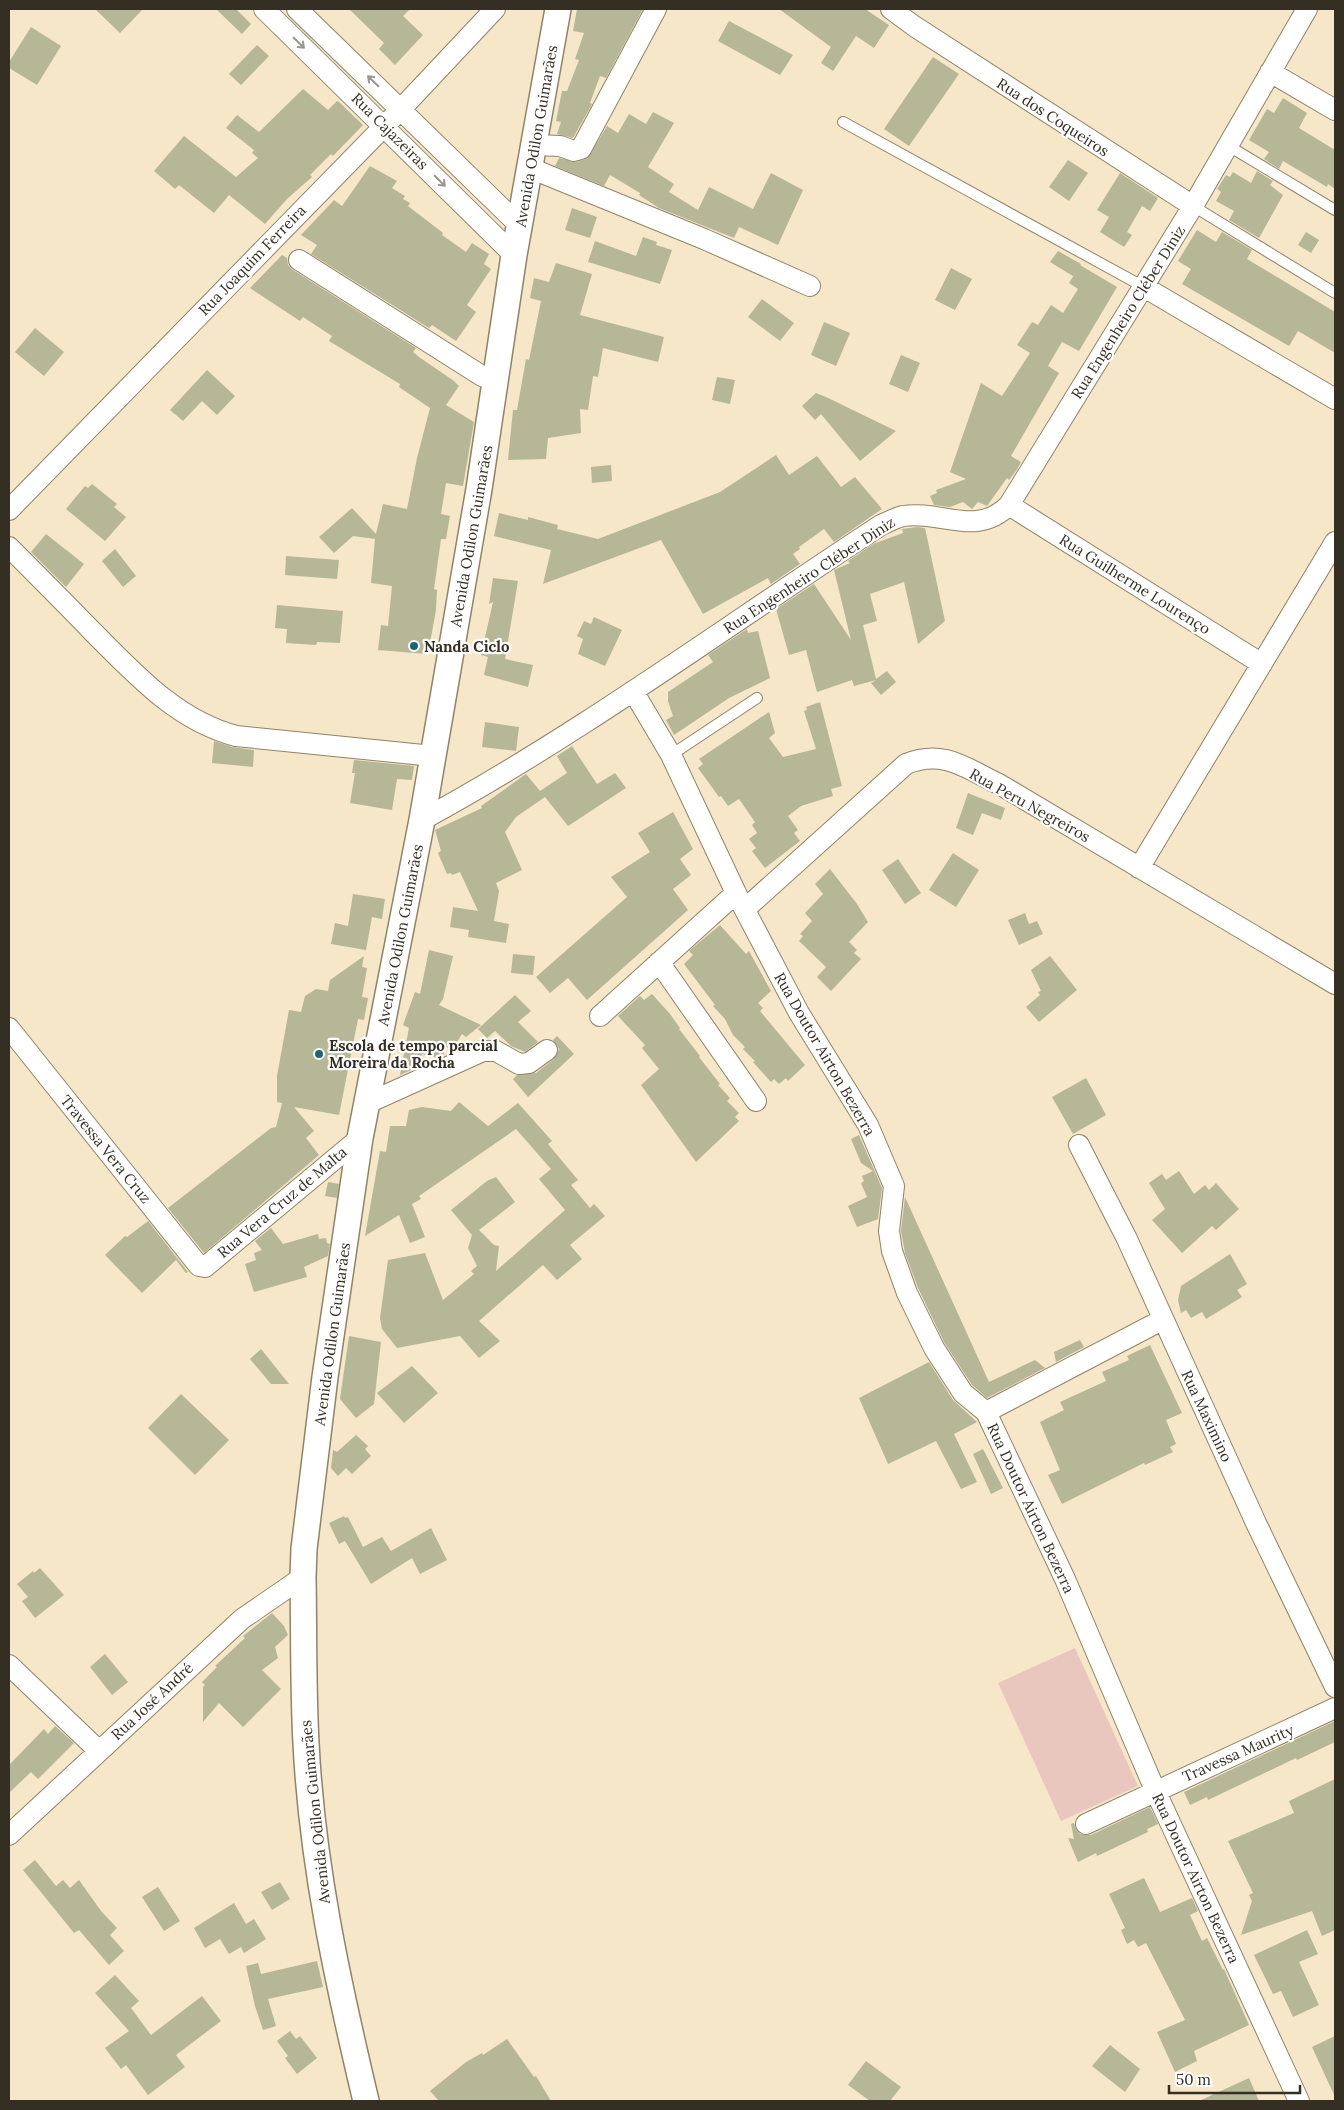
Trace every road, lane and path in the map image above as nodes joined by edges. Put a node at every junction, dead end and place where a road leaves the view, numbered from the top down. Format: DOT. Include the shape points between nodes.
graph roads {
  1 [pos="264,9"];
  2 [pos="297,9"];
  3 [pos="495,9"];
  4 [pos="558,9"];
  5 [pos="656,9"];
  6 [pos="892,9"];
  7 [pos="1307,9"];
  8 [pos="1270,72"];
  9 [pos="401,109"];
  10 [pos="1335,110"];
  11 [pos="843,122"];
  12 [pos="384,125"];
  13 [pos="1227,145"];
  14 [pos="532,157"];
  15 [pos="1193,206"];
  16 [pos="1335,210"];
  17 [pos="520,226"];
  18 [pos="514,255"];
  19 [pos="299,260"];
  20 [pos="810,286"];
  21 [pos="1144,287"];
  22 [pos="1335,293"];
  23 [pos="496,381"];
  24 [pos="1335,399"];
  25 [pos="1009,504"];
  26 [pos="9,510"];
  27 [pos="1335,542"];
  28 [pos="9,547"];
  29 [pos="1262,664"];
  30 [pos="633,691"];
  31 [pos="757,698"];
  32 [pos="670,755"];
  33 [pos="433,756"];
  34 [pos="422,820"];
  35 [pos="1140,868"];
  36 [pos="741,901"];
  37 [pos="660,962"];
  38 [pos="1335,984"];
  39 [pos="600,1016"];
  40 [pos="9,1028"];
  41 [pos="547,1050"];
  42 [pos="756,1101"];
  43 [pos="368,1103"];
  44 [pos="360,1138"];
  45 [pos="1079,1145"];
  46 [pos="205,1267"];
  47 [pos="1162,1320"];
  48 [pos="986,1412"];
  49 [pos="303,1577"];
  50 [pos="9,1665"];
  51 [pos="1335,1686"];
  52 [pos="1335,1708"];
  53 [pos="98,1750"];
  54 [pos="1155,1790"];
  55 [pos="1086,1824"];
  56 [pos="9,1835"];
  57 [pos="366,2101"];
  58 [pos="1299,2101"];
  1 -- 12 [label="street, Rua Cajazeiras, one-way"];
  9 -- 2 [label="street, Rua Cajazeiras, one-way"];
  3 -- 9 [label="street, Rua Joaquim Ferreira"];
  4 -- 14 [label="street, Avenida Odilon Guimarães"];
  5 -- 14 [label="street" via="581,149 574,151 560,146"];
  6 -- 15 [label="street, Rua dos Coqueiros"];
  7 -- 8 [label="street, Rua Engenheiro Cléber Diniz"];
  8 -- 10 [label="street"];
  8 -- 13 [label="street, Rua Engenheiro Cléber Diniz"];
  9 -- 12 [label="street, Rua Joaquim Ferreira"];
  9 -- 17 [label="street, Rua Cajazeiras"];
  11 -- 21 [label="lane"];
  12 -- 18 [label="street, Rua Cajazeiras, one-way"];
  12 -- 26 [label="street, Rua Joaquim Ferreira"];
  13 -- 15 [label="street, Rua Engenheiro Cléber Diniz"];
  13 -- 16 [label="lane"];
  14 -- 17 [label="street, Avenida Odilon Guimarães"];
  14 -- 20 [label="street"];
  15 -- 21 [label="street, Rua Engenheiro Cléber Diniz"];
  15 -- 22 [label="lane"];
  17 -- 18 [label="street, Avenida Odilon Guimarães"];
  18 -- 23 [label="street, Avenida Odilon Guimarães"];
  19 -- 23 [label="street" via="482,376"];
  21 -- 24 [label="street"];
  21 -- 25 [label="street, Rua Engenheiro Cléber Diniz"];
  23 -- 33 [label="street, Avenida Odilon Guimarães"];
  25 -- 29 [label="street, Rua Guilherme Lourenço"];
  25 -- 30 [label="street, Rua Engenheiro Cléber Diniz" via="993,518 978,522 921,516 894,519"];
  27 -- 29 [label="street"];
  28 -- 33 [label="street" via="142,682 173,707 217,731 236,736"];
  29 -- 35 [label="street"];
  30 -- 32 [label="street, Rua Doutor Airton Bezerra"];
  30 -- 34 [label="street, Rua Engenheiro Cléber Diniz"];
  31 -- 32 [label="lane"];
  32 -- 36 [label="street, Rua Doutor Airton Bezerra"];
  33 -- 34 [label="street, Avenida Odilon Guimarães"];
  34 -- 43 [label="street, Avenida Odilon Guimarães"];
  35 -- 36 [label="street, Rua Peru Negreiros" via="999,784 946,759 931,757 906,764"];
  35 -- 38 [label="street, Rua Peru Negreiros"];
  36 -- 37 [label="street, Rua Peru Negreiros"];
  36 -- 48 [label="street, Rua Doutor Airton Bezerra" via="799,1013 868,1125 894,1186 889,1231 892,1251 907,1293 934,1348 963,1393"];
  37 -- 39 [label="street, Rua Peru Negreiros"];
  37 -- 42 [label="street"];
  40 -- 46 [label="street, Travessa Vera Cruz" via="198,1265"];
  41 -- 43 [label="street" via="529,1063 519,1064 496,1051 483,1051"];
  43 -- 44 [label="street, Avenida Odilon Guimarães"];
  44 -- 46 [label="street, Rua Vera Cruz de Malta"];
  44 -- 49 [label="street, Avenida Odilon Guimarães" via="325,1377"];
  45 -- 47 [label="street, Rua Maximino" via="1127,1239"];
  47 -- 48 [label="street"];
  47 -- 51 [label="street, Rua Maximino"];
  48 -- 54 [label="street, Rua Doutor Airton Bezerra" via="1065,1579"];
  49 -- 53 [label="street, Rua José André" via="242,1619"];
  49 -- 57 [label="street, Avenida Odilon Guimarães" via="306,1744 318,1862 343,2004"];
  50 -- 53 [label="street"];
  52 -- 54 [label="street, Travessa Maurity"];
  53 -- 56 [label="street, Rua José André"];
  54 -- 55 [label="street, Travessa Maurity"];
  54 -- 58 [label="street, Rua Doutor Airton Bezerra"];
}
